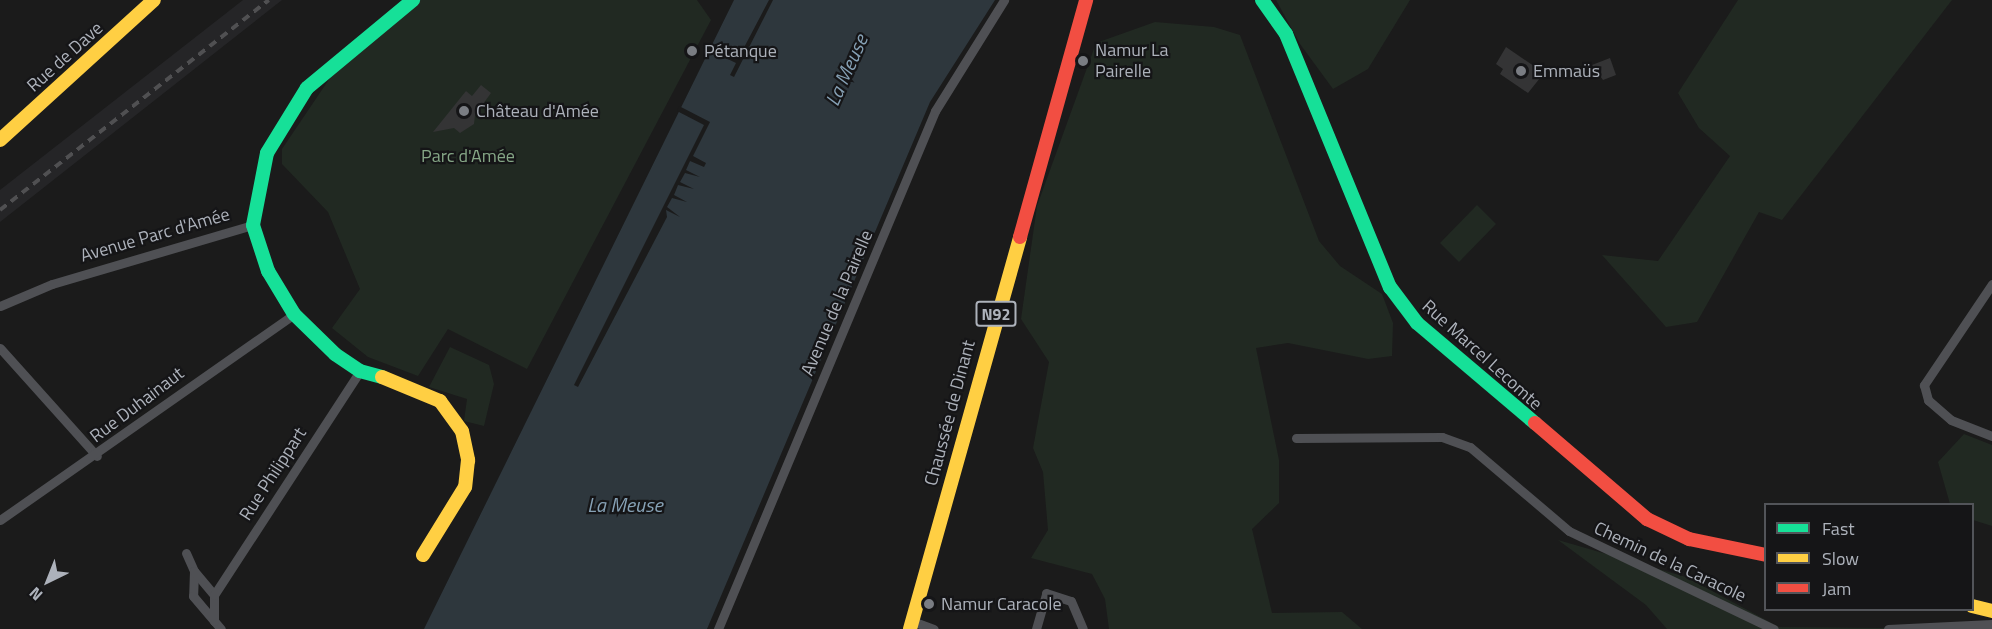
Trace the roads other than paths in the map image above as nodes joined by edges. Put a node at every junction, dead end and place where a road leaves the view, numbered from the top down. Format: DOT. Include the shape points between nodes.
graph roads {
  1 [pos="154,0"];
  2 [pos="413,0"];
  3 [pos="1004,0"];
  4 [pos="1086,0"];
  5 [pos="1262,0"];
  6 [pos="0,140"];
  7 [pos="253,225"];
  8 [pos="1992,284"];
  9 [pos="0,306"];
  10 [pos="294,314"];
  11 [pos="0,348"];
  12 [pos="360,371"];
  13 [pos="1992,436"];
  14 [pos="1296,438"];
  15 [pos="97,456"];
  16 [pos="0,520"];
  17 [pos="186,553"];
  18 [pos="423,555"];
  19 [pos="1764,555"];
  20 [pos="194,571"];
  21 [pos="214,596"];
  22 [pos="1974,606"];
  23 [pos="1992,611"];
  24 [pos="214,621"];
  25 [pos="1992,624"];
  26 [pos="911,625"];
  27 [pos="221,629"];
  28 [pos="718,629"];
  29 [pos="934,629"];
  30 [pos="1036,629"];
  31 [pos="1083,629"];
  32 [pos="1774,629"];
  33 [pos="1888,629"];
  1 -- 6 [label="street, Rue de Dave"];
  2 -- 7 [label="street, Avenue Parc d'Amée" via="329,67 301,97 267,153"];
  3 -- 28 [label="street, Avenue de la Pairelle" via="935,111"];
  4 -- 26 [label="street, Chaussée de Dinant / N92"];
  5 -- 19 [label="street, Rue Marcel Lecomte" via="1286,34 1322,113 1390,287 1417,323 1647,519 1689,539"];
  7 -- 9 [label="street, Avenue Parc d'Amée" via="52,284"];
  7 -- 10 [label="street" via="268,271"];
  8 -- 13 [label="street" via="1924,385 1928,400 1951,420"];
  10 -- 12 [label="street" via="335,354"];
  10 -- 15 [label="street, Rue Duhainaut"];
  11 -- 15 [label="street"];
  12 -- 18 [label="street" via="406,384 440,401 462,431 468,460 465,487"];
  12 -- 21 [label="street, Rue Philippart"];
  14 -- 32 [label="street, Chemin de la Caracole" via="1442,437 1470,447 1569,531"];
  15 -- 16 [label="street, Rue Duhainaut"];
  17 -- 20 [label="street"];
  20 -- 21 [label="street"];
  20 -- 24 [label="street" via="193,596"];
  21 -- 24 [label="street"];
  22 -- 23 [label="street"];
  24 -- 27 [label="street"];
  25 -- 33 [label="street"];
  26 -- 29 [label="street"];
  30 -- 31 [label="street" via="1047,593 1071,601"];
}
